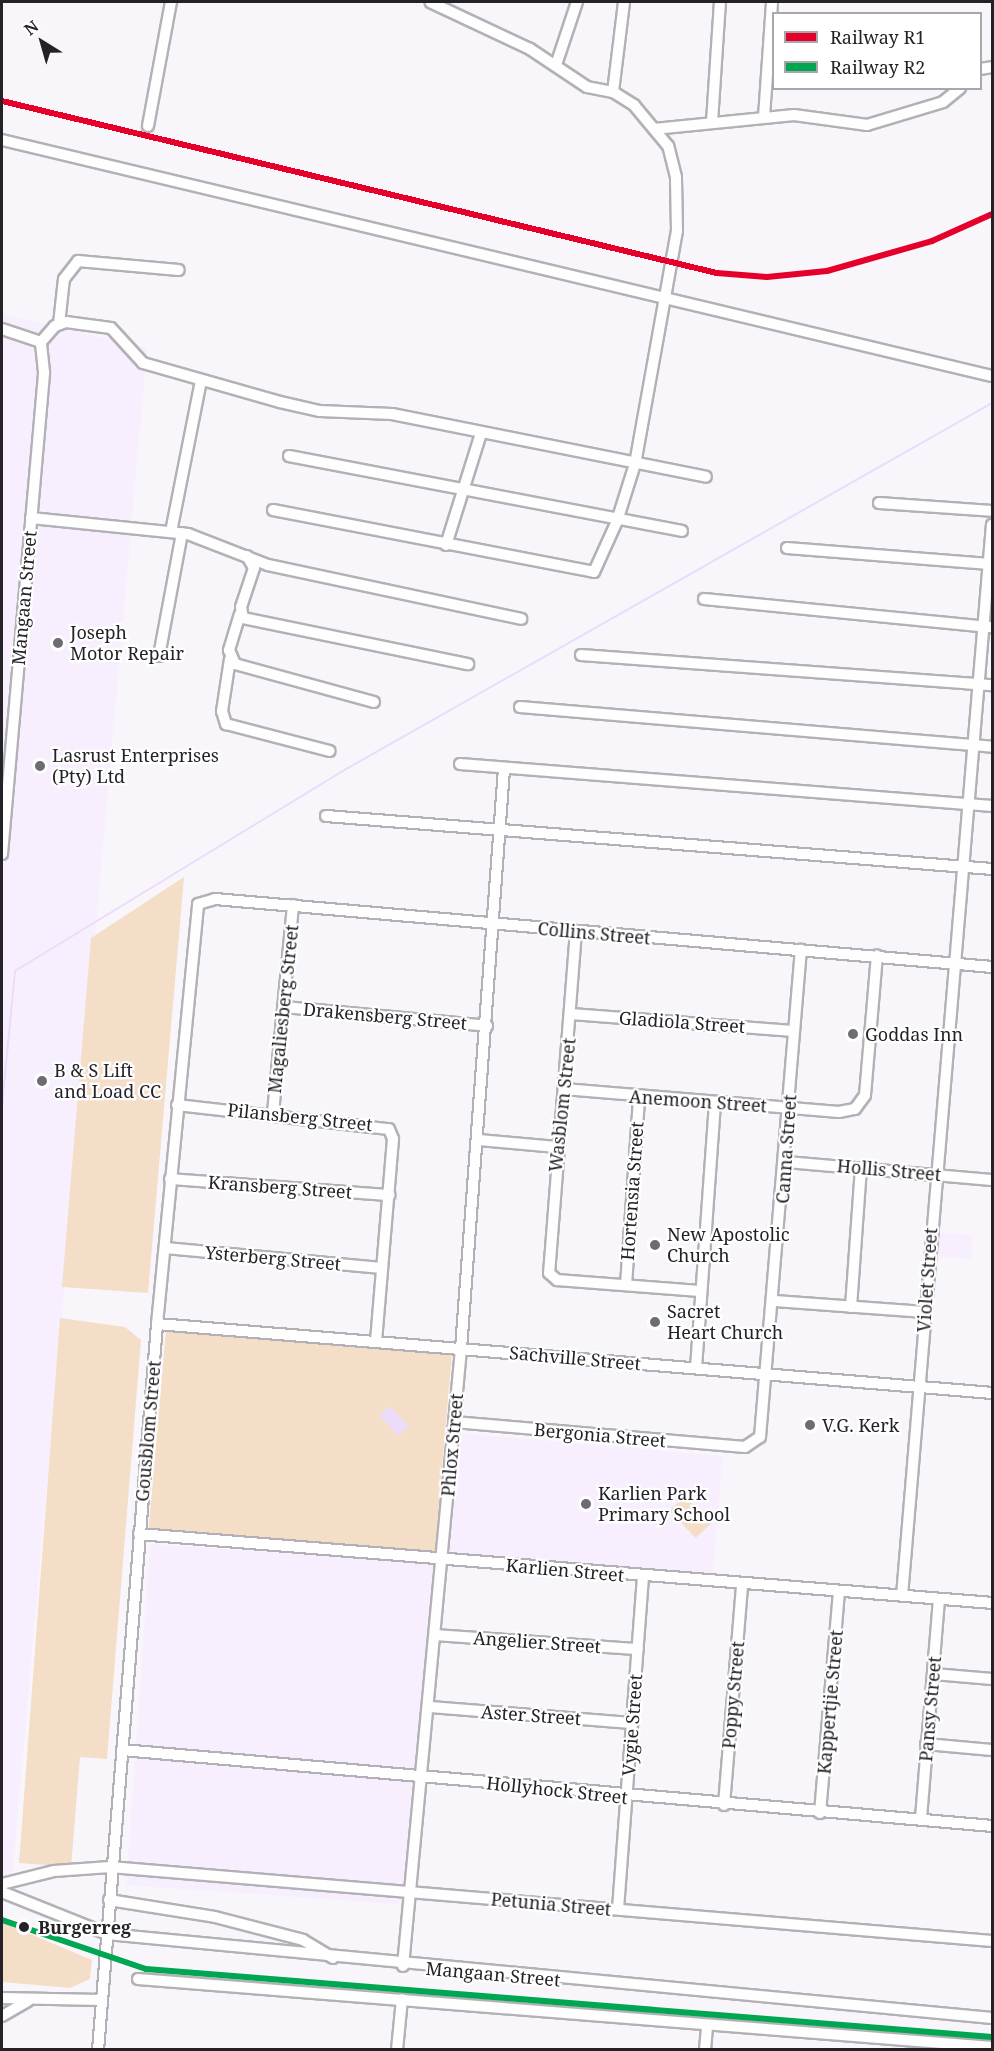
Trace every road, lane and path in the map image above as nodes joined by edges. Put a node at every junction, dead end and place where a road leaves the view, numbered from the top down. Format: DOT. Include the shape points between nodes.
graph roads {
  1 [pos="171,2"];
  2 [pos="430,2"];
  3 [pos="577,2"];
  4 [pos="624,2"];
  5 [pos="720,2"];
  6 [pos="772,2"];
  7 [pos="556,65"];
  8 [pos="957,90"];
  9 [pos="613,92"];
  10 [pos="764,117"];
  11 [pos="712,122"];
  12 [pos="148,126"];
  13 [pos="654,129"];
  14 [pos="2,140"];
  15 [pos="179,270"];
  16 [pos="666,298"];
  17 [pos="59,324"];
  18 [pos="2,329"];
  19 [pos="41,342"];
  20 [pos="993,376"];
  21 [pos="201,380"];
  22 [pos="481,433"];
  23 [pos="289,456"];
  24 [pos="635,464"];
  25 [pos="706,477"];
  26 [pos="467,489"];
  27 [pos="879,503"];
  28 [pos="273,510"];
  29 [pos="993,511"];
  30 [pos="31,518"];
  31 [pos="617,521"];
  32 [pos="993,525"];
  33 [pos="682,531"];
  34 [pos="176,533"];
  35 [pos="446,545"];
  36 [pos="787,548"];
  37 [pos="247,555"];
  38 [pos="991,564"];
  39 [pos="704,599"];
  40 [pos="240,614"];
  41 [pos="521,619"];
  42 [pos="988,627"];
  43 [pos="581,655"];
  44 [pos="159,656"];
  45 [pos="230,659"];
  46 [pos="468,664"];
  47 [pos="979,684"];
  48 [pos="993,685"];
  49 [pos="374,702"];
  50 [pos="520,707"];
  51 [pos="976,746"];
  52 [pos="993,747"];
  53 [pos="330,752"];
  54 [pos="460,764"];
  55 [pos="504,769"];
  56 [pos="970,804"];
  57 [pos="993,806"];
  58 [pos="327,816"];
  59 [pos="501,832"];
  60 [pos="2,854"];
  61 [pos="965,867"];
  62 [pos="993,869"];
  63 [pos="198,904"];
  64 [pos="293,905"];
  65 [pos="496,924"];
  66 [pos="576,932"];
  67 [pos="801,950"];
  68 [pos="877,956"];
  69 [pos="956,964"];
  70 [pos="993,967"];
  71 [pos="284,1007"];
  72 [pos="571,1014"];
  73 [pos="487,1026"];
  74 [pos="793,1031"];
  75 [pos="564,1089"];
  76 [pos="639,1096"];
  77 [pos="715,1103"];
  78 [pos="177,1105"];
  79 [pos="790,1108"];
  80 [pos="273,1113"];
  81 [pos="479,1140"];
  82 [pos="556,1147"];
  83 [pos="786,1162"];
  84 [pos="861,1168"];
  85 [pos="935,1174"];
  86 [pos="170,1179"];
  87 [pos="993,1180"];
  88 [pos="389,1195"];
  89 [pos="165,1248"];
  90 [pos="382,1268"];
  91 [pos="626,1285"];
  92 [pos="700,1291"];
  93 [pos="775,1301"];
  94 [pos="851,1307"];
  95 [pos="925,1312"];
  96 [pos="157,1324"];
  97 [pos="376,1340"];
  98 [pos="461,1349"];
  99 [pos="696,1368"];
  100 [pos="766,1375"];
  101 [pos="918,1387"];
  102 [pos="993,1393"];
  103 [pos="454,1422"];
  104 [pos="745,1447"];
  105 [pos="139,1534"];
  106 [pos="441,1560"];
  107 [pos="644,1576"];
  108 [pos="742,1586"];
  109 [pos="839,1592"];
  110 [pos="902,1596"];
  111 [pos="939,1600"];
  112 [pos="993,1603"];
  113 [pos="436,1635"];
  114 [pos="638,1649"];
  115 [pos="934,1674"];
  116 [pos="993,1679"];
  117 [pos="429,1707"];
  118 [pos="632,1723"];
  119 [pos="926,1744"];
  120 [pos="122,1750"];
  121 [pos="993,1750"];
  122 [pos="424,1777"];
  123 [pos="627,1797"];
  124 [pos="724,1805"];
  125 [pos="820,1813"];
  126 [pos="921,1818"];
  127 [pos="993,1826"];
  128 [pos="110,1867"];
  129 [pos="2,1884"];
  130 [pos="2,1892"];
  131 [pos="413,1892"];
  132 [pos="109,1900"];
  133 [pos="618,1909"];
  134 [pos="107,1934"];
  135 [pos="993,1941"];
  136 [pos="335,1959"];
  137 [pos="403,1966"];
  138 [pos="138,1979"];
  139 [pos="2,1998"];
  140 [pos="32,1999"];
  141 [pos="402,1999"];
  142 [pos="101,2000"];
  143 [pos="2,2016"];
  144 [pos="993,2018"];
  145 [pos="707,2025"];
  146 [pos="993,2048"];
  147 [pos="98,2049"];
  148 [pos="397,2049"];
  149 [pos="705,2049"];
  1 -- 12 [label="street"];
  2 -- 7 [label="street"];
  3 -- 7 [label="street"];
  4 -- 9 [label="street"];
  5 -- 11 [label="street"];
  6 -- 10 [label="street"];
  7 -- 9 [label="street" via="586,87"];
  8 -- 10 [label="street" via="926,108 867,125 794,115"];
  9 -- 13 [label="street" via="634,105"];
  10 -- 11 [label="street"];
  11 -- 13 [label="street"];
  13 -- 16 [label="street" via="668,146 676,177 677,231"];
  14 -- 16 [label="street"];
  15 -- 17 [label="street" via="78,261 64,279"];
  16 -- 20 [label="street"];
  16 -- 24 [label="street"];
  17 -- 19 [label="street"];
  17 -- 21 [label="street" via="111,328 143,363"];
  18 -- 19 [label="street"];
  19 -- 30 [label="street, Mangaan Street" via="44,372"];
  21 -- 22 [label="street" via="320,411 392,414"];
  21 -- 34 [label="street"];
  22 -- 24 [label="street"];
  22 -- 26 [label="street"];
  23 -- 26 [label="street"];
  24 -- 25 [label="street"];
  24 -- 31 [label="street"];
  26 -- 31 [label="street"];
  26 -- 35 [label="street"];
  27 -- 29 [label="street"];
  28 -- 35 [label="street"];
  30 -- 34 [label="street"];
  30 -- 60 [label="street, Mangaan Street"];
  31 -- 33 [label="street"];
  31 -- 35 [label="street" via="594,572"];
  32 -- 38 [label="street, Violet Street"];
  34 -- 37 [label="street"];
  34 -- 44 [label="street"];
  36 -- 38 [label="street"];
  37 -- 40 [label="street" via="254,568"];
  37 -- 41 [label="street" via="268,565"];
  38 -- 42 [label="street, Violet Street"];
  39 -- 42 [label="street"];
  40 -- 45 [label="street"];
  40 -- 46 [label="street"];
  42 -- 47 [label="street, Violet Street"];
  43 -- 47 [label="street"];
  45 -- 49 [label="street" via="243,668"];
  45 -- 53 [label="street" via="222,711 226,724"];
  47 -- 48 [label="street"];
  47 -- 51 [label="street, Violet Street"];
  50 -- 51 [label="street"];
  51 -- 52 [label="street"];
  51 -- 56 [label="street, Violet Street"];
  54 -- 55 [label="street"];
  55 -- 56 [label="street"];
  55 -- 59 [label="street, Phlox Street"];
  56 -- 57 [label="street"];
  56 -- 61 [label="street, Violet Street"];
  58 -- 59 [label="street"];
  59 -- 61 [label="street"];
  59 -- 65 [label="street, Phlox Street"];
  61 -- 62 [label="street"];
  61 -- 69 [label="street, Violet Street"];
  63 -- 64 [label="street, Collins Street" via="210,898"];
  63 -- 78 [label="street, Gousblom Street"];
  64 -- 65 [label="street, Collins Street"];
  64 -- 71 [label="street, Magaliesberg Street"];
  65 -- 66 [label="street, Collins Street"];
  65 -- 73 [label="street, Phlox Street"];
  66 -- 67 [label="street, Collins Street"];
  66 -- 72 [label="street, Wasblom Street"];
  67 -- 68 [label="street, Collins Street"];
  67 -- 74 [label="street, Canna Street"];
  68 -- 69 [label="street, Collins Street"];
  68 -- 79 [label="street, Anemoon Street" via="861,1103 848,1112"];
  69 -- 70 [label="street, Collins Street"];
  69 -- 85 [label="street, Violet Street"];
  71 -- 73 [label="street, Drakensberg Street"];
  71 -- 80 [label="street, Magaliesberg Street"];
  72 -- 74 [label="street, Gladiola Street"];
  72 -- 75 [label="street, Wasblom Street"];
  73 -- 81 [label="street, Phlox Street"];
  74 -- 79 [label="street, Canna Street"];
  75 -- 76 [label="street, Anemoon Street"];
  75 -- 82 [label="street, Wasblom Street"];
  76 -- 77 [label="street, Anemoon Street"];
  76 -- 91 [label="street, Hortensia Street"];
  77 -- 79 [label="street, Anemoon Street"];
  77 -- 92 [label="street"];
  78 -- 80 [label="street, Pilansberg Street"];
  78 -- 86 [label="street, Gousblom Street"];
  79 -- 83 [label="street, Canna Street"];
  80 -- 88 [label="street, Pilansberg Street" via="384,1126 393,1139"];
  81 -- 82 [label="street"];
  81 -- 98 [label="street, Phlox Street"];
  82 -- 91 [label="street, Wasblom Street" via="547,1254 552,1277"];
  83 -- 84 [label="street, Hollis Street"];
  83 -- 93 [label="street, Canna Street"];
  84 -- 85 [label="street, Hollis Street"];
  84 -- 94 [label="street"];
  85 -- 87 [label="street, Hollis Street"];
  85 -- 95 [label="street, Violet Street"];
  86 -- 88 [label="street, Kransberg Street"];
  86 -- 89 [label="street, Gousblom Street"];
  88 -- 90 [label="street, Pilansberg Street"];
  89 -- 90 [label="street, Ysterberg Street"];
  89 -- 96 [label="street, Gousblom Street"];
  90 -- 97 [label="street, Pilansberg Street"];
  91 -- 92 [label="street"];
  92 -- 99 [label="street"];
  93 -- 94 [label="street"];
  93 -- 100 [label="street, Canna Street"];
  94 -- 95 [label="street"];
  95 -- 101 [label="street, Violet Street"];
  96 -- 97 [label="street, Sachville Street"];
  96 -- 105 [label="street, Gousblom Street"];
  97 -- 98 [label="street, Sachville Street"];
  98 -- 99 [label="street, Sachville Street"];
  98 -- 103 [label="street, Phlox Street"];
  99 -- 100 [label="street, Sachville Street"];
  100 -- 101 [label="street, Sachville Street"];
  100 -- 104 [label="street, Canna Street" via="760,1437"];
  101 -- 102 [label="street, Sachville Street"];
  101 -- 110 [label="street, Violet Street"];
  103 -- 104 [label="street, Bergonia Street"];
  103 -- 106 [label="street, Phlox Street"];
  105 -- 106 [label="street, Karlien Street"];
  105 -- 120 [label="street, Gousblom Street"];
  106 -- 107 [label="street, Karlien Street"];
  106 -- 113 [label="street, Phlox Street"];
  107 -- 108 [label="street, Karlien Street"];
  107 -- 114 [label="street, Vygie Street"];
  108 -- 109 [label="street, Karlien Street"];
  108 -- 124 [label="street, Poppy Street"];
  109 -- 110 [label="street, Karlien Street"];
  109 -- 125 [label="street, Kappertjie Street"];
  110 -- 111 [label="street, Karlien Street"];
  111 -- 112 [label="street, Karlien Street"];
  111 -- 115 [label="street, Pansy Street"];
  113 -- 114 [label="street, Angelier Street"];
  113 -- 117 [label="street, Phlox Street"];
  114 -- 118 [label="street, Vygie Street"];
  115 -- 116 [label="street"];
  115 -- 119 [label="street, Pansy Street"];
  117 -- 118 [label="street, Aster Street"];
  117 -- 122 [label="street, Phlox Street"];
  118 -- 123 [label="street, Vygie Street"];
  119 -- 121 [label="street"];
  119 -- 126 [label="street, Pansy Street"];
  120 -- 122 [label="street, Hollyhock Street"];
  120 -- 128 [label="street, Gousblom Street"];
  122 -- 123 [label="street, Hollyhock Street"];
  122 -- 131 [label="street, Phlox Street"];
  123 -- 124 [label="street, Hollyhock Street"];
  123 -- 133 [label="street, Vygie Street"];
  124 -- 125 [label="street, Hollyhock Street"];
  125 -- 126 [label="street, Hollyhock Street"];
  126 -- 127 [label="street, Hollyhock Street"];
  128 -- 129 [label="street, Petunia Street" via="54,1871"];
  128 -- 131 [label="street, Petunia Street"];
  128 -- 132 [label="street, Gousblom Street"];
  130 -- 134 [label="street, Mangaan Street"];
  131 -- 133 [label="street, Petunia Street"];
  131 -- 137 [label="street, Phlox Street"];
  132 -- 134 [label="street, Gousblom Street"];
  132 -- 136 [label="street" via="281,1934"];
  133 -- 135 [label="street, Petunia Street"];
  134 -- 136 [label="street, Mangaan Street"];
  134 -- 142 [label="street, Gousblom Street"];
  136 -- 137 [label="street, Mangaan Street"];
  137 -- 144 [label="street, Mangaan Street"];
  138 -- 141 [label="street"];
  139 -- 140 [label="street"];
  140 -- 142 [label="street"];
  140 -- 143 [label="street"];
  141 -- 145 [label="street"];
  141 -- 148 [label="street"];
  142 -- 147 [label="street, Gousblom Street"];
  145 -- 146 [label="street"];
  145 -- 149 [label="street"];
}
